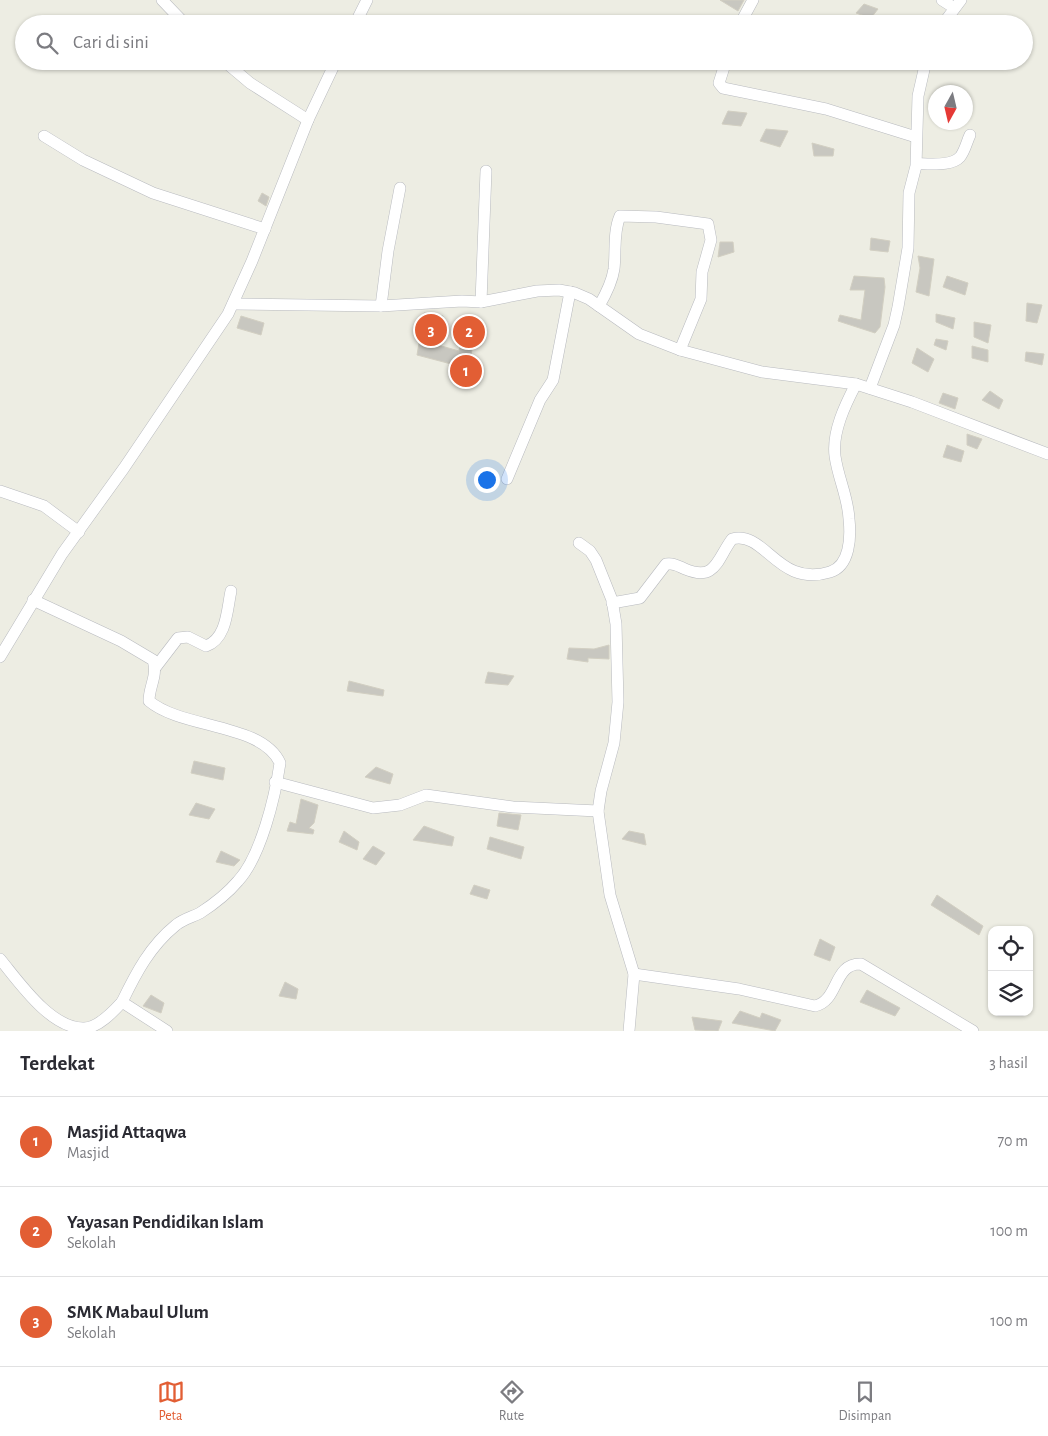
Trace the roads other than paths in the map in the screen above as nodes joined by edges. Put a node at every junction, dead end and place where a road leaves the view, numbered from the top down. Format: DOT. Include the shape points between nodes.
graph roads {
  1 [pos="162,0"];
  2 [pos="367,0"];
  3 [pos="753,0"];
  4 [pos="942,0"];
  5 [pos="957,4"];
  6 [pos="177,15"];
  7 [pos="360,15"];
  8 [pos="745,15"];
  9 [pos="949,15"];
  10 [pos="235,70"];
  11 [pos="332,70"];
  12 [pos="723,70"];
  13 [pos="924,70"];
  14 [pos="308,120"];
  15 [pos="970,135"];
  16 [pos="44,136"];
  17 [pos="916,137"];
  18 [pos="917,164"];
  19 [pos="486,171"];
  20 [pos="400,188"];
  21 [pos="265,229"];
  22 [pos="570,292"];
  23 [pos="481,302"];
  24 [pos="233,304"];
  25 [pos="381,306"];
  26 [pos="598,306"];
  27 [pos="680,350"];
  28 [pos="856,384"];
  29 [pos="870,388"];
  30 [pos="1047,451"];
  31 [pos="506,479"];
  32 [pos="0,491"];
  33 [pos="79,532"];
  34 [pos="579,543"];
  35 [pos="231,591"];
  36 [pos="33,600"];
  37 [pos="612,603"];
  38 [pos="0,657"];
  39 [pos="156,668"];
  40 [pos="276,782"];
  41 [pos="598,811"];
  42 [pos="0,959"];
  43 [pos="634,974"];
  44 [pos="122,1002"];
  45 [pos="167,1031"];
  46 [pos="629,1031"];
  47 [pos="973,1031"];
  1 -- 6 [label="street"];
  2 -- 7 [label="street"];
  3 -- 8 [label="street"];
  4 -- 5 [label="street"];
  5 -- 9 [label="street"];
  10 -- 14 [label="street"];
  11 -- 14 [label="street"];
  12 -- 17 [label="street" via="719,83 723,88 826,109"];
  13 -- 17 [label="street" via="918,96"];
  14 -- 21 [label="street"];
  15 -- 18 [label="street" via="956,160"];
  16 -- 21 [label="street" via="83,160 153,193"];
  17 -- 18 [label="street"];
  18 -- 29 [label="street" via="909,193 908,248 898,307"];
  19 -- 23 [label="street"];
  20 -- 25 [label="street"];
  21 -- 24 [label="street"];
  22 -- 23 [label="street" via="537,291"];
  22 -- 26 [label="street" via="590,299"];
  22 -- 31 [label="street" via="553,380 540,400"];
  23 -- 25 [label="street" via="462,300"];
  24 -- 25 [label="street"];
  24 -- 33 [label="street"];
  26 -- 27 [label="street" via="639,334"];
  26 -- 27 [label="street" via="610,286 620,216 708,224 711,240 702,272 701,298"];
  27 -- 28 [label="street" via="762,372"];
  28 -- 29 [label="street"];
  28 -- 37 [label="street" via="844,408 836,438 835,455 846,498 850,536 845,558 835,570 816,576 802,576 784,567 750,540 736,537 709,571 694,573 673,563 666,564 640,598"];
  29 -- 30 [label="street"];
  32 -- 33 [label="street" via="44,506"];
  33 -- 36 [label="street"];
  34 -- 37 [label="street" via="596,560"];
  35 -- 39 [label="street" via="222,632 217,639 206,646 188,637 178,638"];
  36 -- 38 [label="street"];
  36 -- 39 [label="street" via="143,652 153,660"];
  37 -- 41 [label="street" via="618,660 618,702 614,743"];
  39 -- 40 [label="street" via="149,701 154,706 264,744 275,753 280,763"];
  40 -- 41 [label="street" via="373,808 400,805 426,796 514,807"];
  40 -- 44 [label="street" via="252,863 220,900 177,924 154,946"];
  41 -- 43 [label="street" via="610,895"];
  42 -- 44 [label="street" via="40,1005 70,1026 86,1029 111,1014"];
  43 -- 46 [label="street"];
  43 -- 47 [label="street" via="739,989 815,1006 826,1001 844,970 850,965 861,964"];
  44 -- 45 [label="street"];
}
